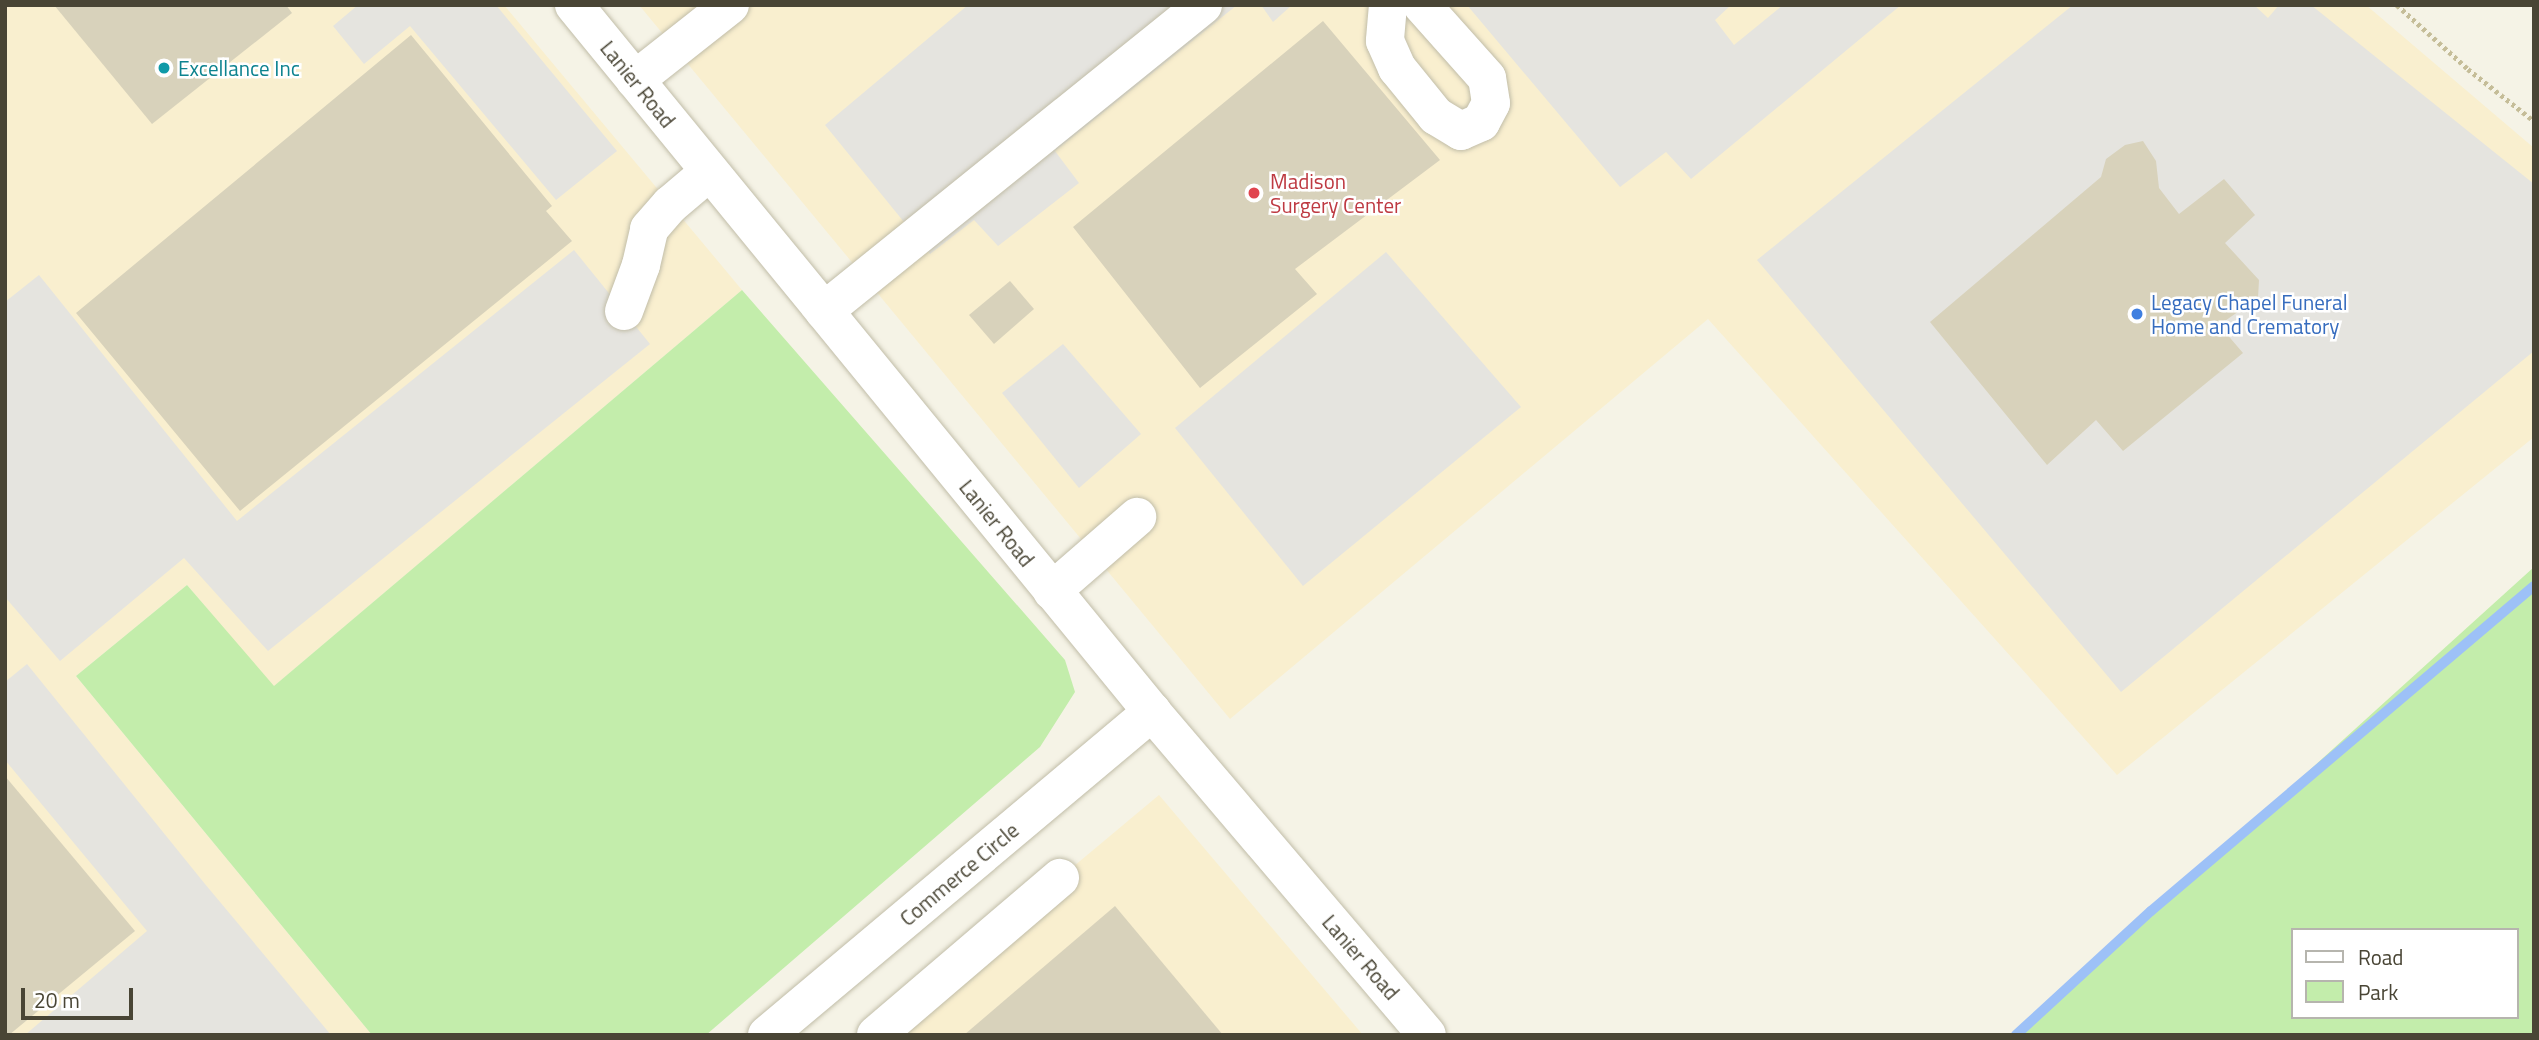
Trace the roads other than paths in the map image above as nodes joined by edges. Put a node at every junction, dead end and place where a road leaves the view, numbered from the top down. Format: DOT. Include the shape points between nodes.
graph roads {
  1 [pos="573,5"];
  2 [pos="730,5"];
  3 [pos="1203,5"];
  4 [pos="1388,5"];
  5 [pos="1422,5"];
  6 [pos="635,80"];
  7 [pos="709,172"];
  8 [pos="624,312"];
  9 [pos="824,312"];
  10 [pos="1137,517"];
  11 [pos="1052,591"];
  12 [pos="1152,712"];
  13 [pos="1060,878"];
  14 [pos="767,1035"];
  15 [pos="876,1035"];
  16 [pos="1427,1035"];
  1 -- 6 [label="street, Lanier Road"];
  2 -- 6 [label="street"];
  3 -- 9 [label="street"];
  4 -- 5 [label="street" via="1385,41 1396,68 1436,116 1461,131 1481,122 1491,103 1487,78"];
  6 -- 7 [label="street, Lanier Road"];
  7 -- 8 [label="street" via="649,229"];
  7 -- 9 [label="street, Lanier Road"];
  9 -- 11 [label="street, Lanier Road"];
  10 -- 11 [label="street"];
  11 -- 12 [label="street, Lanier Road"];
  12 -- 14 [label="street, Commerce Circle"];
  12 -- 16 [label="street, Lanier Road"];
  13 -- 15 [label="street"];
}
